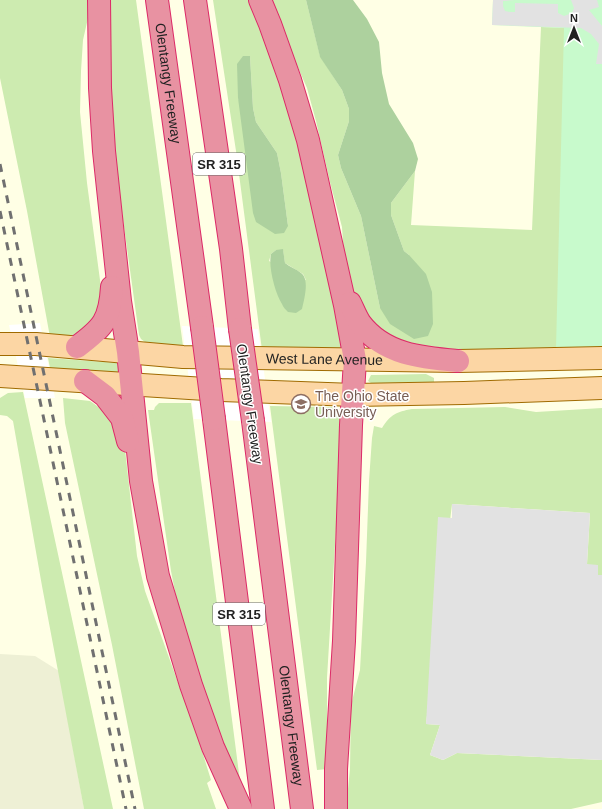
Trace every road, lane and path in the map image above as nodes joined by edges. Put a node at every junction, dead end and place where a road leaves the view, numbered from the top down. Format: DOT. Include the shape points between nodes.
graph roads {
  1 [pos="99,0"];
  2 [pos="157,0"];
  3 [pos="195,0"];
  4 [pos="260,0"];
  5 [pos="114,248"];
  6 [pos="339,279"];
  7 [pos="0,344"];
  8 [pos="77,347"];
  9 [pos="128,352"];
  10 [pos="602,358"];
  11 [pos="355,360"];
  12 [pos="458,361"];
  13 [pos="0,376"];
  14 [pos="85,382"];
  15 [pos="131,384"];
  16 [pos="602,388"];
  17 [pos="354,395"];
  18 [pos="141,481"];
  19 [pos="241,809"];
  20 [pos="263,809"];
  21 [pos="302,809"];
  22 [pos="336,809"];
  1 -- 5 [label="highway" via="103,143"];
  2 -- 20 [label="highway, Olentangy Freeway / SR 315, bridge" via="202,327"];
  3 -- 21 [label="highway, Olentangy Freeway / SR 315, bridge" via="253,421"];
  4 -- 6 [label="highway" via="290,80 308,140"];
  5 -- 8 [label="highway" via="111,299 104,323 95,334"];
  5 -- 9 [label="highway"];
  6 -- 11 [label="highway"];
  6 -- 12 [label="highway" via="359,322 372,335 404,353"];
  7 -- 8 [label="main road, West Lane Avenue"];
  8 -- 9 [label="main road, West Lane Avenue"];
  9 -- 11 [label="main road, West Lane Avenue" via="183,357"];
  9 -- 15 [label="highway"];
  10 -- 12 [label="main road, West Lane Avenue"];
  11 -- 12 [label="main road, West Lane Avenue"];
  11 -- 17 [label="highway"];
  13 -- 14 [label="main road"];
  14 -- 15 [label="main road"];
  14 -- 18 [label="highway" via="105,396 122,418"];
  15 -- 17 [label="main road"];
  15 -- 18 [label="highway"];
  16 -- 17 [label="main road"];
  17 -- 22 [label="highway"];
  18 -- 19 [label="highway" via="158,576 190,685 213,747"];
}
